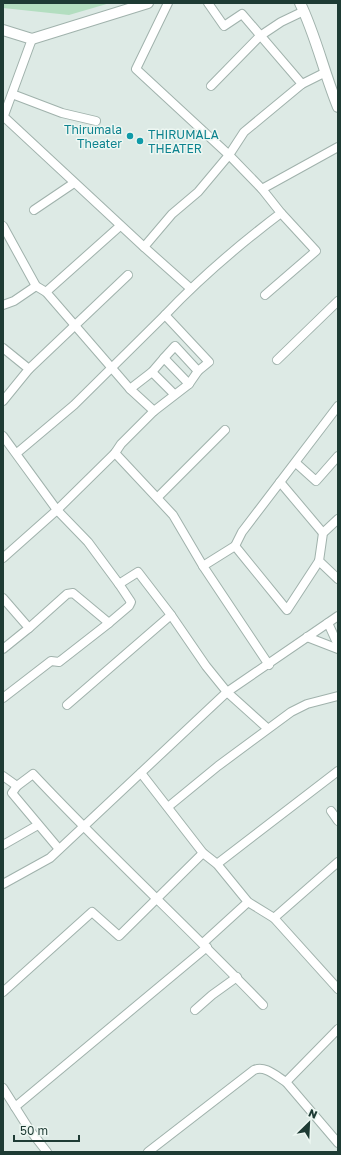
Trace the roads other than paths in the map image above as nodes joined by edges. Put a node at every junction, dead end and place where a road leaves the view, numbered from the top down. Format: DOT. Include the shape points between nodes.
graph roads {
  1 [pos="148,3"];
  2 [pos="168,3"];
  3 [pos="208,3"];
  4 [pos="302,7"];
  5 [pos="3,30"];
  6 [pos="260,36"];
  7 [pos="32,39"];
  8 [pos="324,73"];
  9 [pos="302,84"];
  10 [pos="211,86"];
  11 [pos="12,94"];
  12 [pos="338,107"];
  13 [pos="3,117"];
  14 [pos="96,122"];
  15 [pos="338,147"];
  16 [pos="229,155"];
  17 [pos="74,183"];
  18 [pos="262,189"];
  19 [pos="34,210"];
  20 [pos="281,212"];
  21 [pos="3,226"];
  22 [pos="120,226"];
  23 [pos="144,247"];
  24 [pos="128,275"];
  25 [pos="36,286"];
  26 [pos="190,288"];
  27 [pos="46,292"];
  28 [pos="265,295"];
  29 [pos="338,301"];
  30 [pos="3,304"];
  31 [pos="165,315"];
  32 [pos="74,325"];
  33 [pos="3,348"];
  34 [pos="164,358"];
  35 [pos="277,360"];
  36 [pos="110,367"];
  37 [pos="29,369"];
  38 [pos="198,371"];
  39 [pos="152,372"];
  40 [pos="189,384"];
  41 [pos="130,389"];
  42 [pos="174,394"];
  43 [pos="3,400"];
  44 [pos="338,406"];
  45 [pos="154,411"];
  46 [pos="225,430"];
  47 [pos="3,436"];
  48 [pos="17,453"];
  49 [pos="115,453"];
  50 [pos="338,456"];
  51 [pos="296,463"];
  52 [pos="280,482"];
  53 [pos="158,498"];
  54 [pos="57,510"];
  55 [pos="338,519"];
  56 [pos="322,533"];
  57 [pos="235,546"];
  58 [pos="3,558"];
  59 [pos="319,561"];
  60 [pos="203,566"];
  61 [pos="338,579"];
  62 [pos="119,584"];
  63 [pos="3,598"];
  64 [pos="171,615"];
  65 [pos="338,616"];
  66 [pos="109,623"];
  67 [pos="328,623"];
  68 [pos="29,628"];
  69 [pos="307,637"];
  70 [pos="338,645"];
  71 [pos="3,649"];
  72 [pos="338,649"];
  73 [pos="269,665"];
  74 [pos="228,692"];
  75 [pos="338,696"];
  76 [pos="3,698"];
  77 [pos="67,705"];
  78 [pos="267,728"];
  79 [pos="338,771"];
  80 [pos="141,773"];
  81 [pos="3,776"];
  82 [pos="17,786"];
  83 [pos="168,807"];
  84 [pos="332,811"];
  85 [pos="338,821"];
  86 [pos="38,825"];
  87 [pos="83,827"];
  88 [pos="3,846"];
  89 [pos="59,849"];
  90 [pos="204,853"];
  91 [pos="338,862"];
  92 [pos="217,864"];
  93 [pos="3,884"];
  94 [pos="157,900"];
  95 [pos="248,902"];
  96 [pos="274,918"];
  97 [pos="205,945"];
  98 [pos="237,977"];
  99 [pos="338,989"];
  100 [pos="3,992"];
  101 [pos="263,1005"];
  102 [pos="195,1010"];
  103 [pos="338,1029"];
  104 [pos="286,1082"];
  105 [pos="3,1088"];
  106 [pos="15,1107"];
  107 [pos="338,1143"];
  108 [pos="47,1152"];
  109 [pos="148,1152"];
  1 -- 7 [label="street"];
  2 -- 16 [label="street" via="136,69"];
  3 -- 6 [label="street" via="224,26 242,14"];
  4 -- 6 [label="street"];
  4 -- 8 [label="street" via="315,39"];
  5 -- 7 [label="street"];
  6 -- 9 [label="street"];
  6 -- 10 [label="street"];
  7 -- 11 [label="street"];
  8 -- 9 [label="street"];
  8 -- 12 [label="street"];
  9 -- 16 [label="street" via="244,132"];
  11 -- 13 [label="street"];
  11 -- 14 [label="street" via="62,113"];
  13 -- 17 [label="street"];
  15 -- 18 [label="street"];
  16 -- 18 [label="street"];
  16 -- 23 [label="street" via="198,192 172,214"];
  17 -- 19 [label="street"];
  17 -- 22 [label="street"];
  18 -- 20 [label="street"];
  20 -- 26 [label="street"];
  20 -- 28 [label="street" via="316,251"];
  21 -- 25 [label="street"];
  22 -- 23 [label="street"];
  22 -- 27 [label="street"];
  23 -- 26 [label="street"];
  24 -- 32 [label="street"];
  25 -- 27 [label="street"];
  25 -- 30 [label="street" via="14,301"];
  26 -- 31 [label="street"];
  27 -- 32 [label="street"];
  29 -- 35 [label="street"];
  31 -- 36 [label="street"];
  31 -- 38 [label="street" via="209,362"];
  32 -- 36 [label="street"];
  32 -- 37 [label="street"];
  33 -- 37 [label="street"];
  34 -- 38 [label="street" via="175,346"];
  34 -- 39 [label="street"];
  34 -- 40 [label="street"];
  36 -- 41 [label="street"];
  36 -- 48 [label="street" via="74,404"];
  37 -- 43 [label="street"];
  38 -- 40 [label="street"];
  39 -- 41 [label="street"];
  39 -- 42 [label="street"];
  40 -- 42 [label="street"];
  41 -- 45 [label="street"];
  42 -- 45 [label="street"];
  44 -- 51 [label="street"];
  45 -- 49 [label="street"];
  46 -- 53 [label="street"];
  47 -- 48 [label="street"];
  48 -- 54 [label="street"];
  49 -- 53 [label="street"];
  49 -- 54 [label="street"];
  50 -- 51 [label="street" via="316,481"];
  51 -- 52 [label="street"];
  52 -- 56 [label="street"];
  52 -- 57 [label="street" via="242,532"];
  53 -- 60 [label="street" via="173,515"];
  54 -- 58 [label="street"];
  54 -- 62 [label="street" via="88,542"];
  55 -- 56 [label="street"];
  56 -- 59 [label="street"];
  57 -- 59 [label="street" via="287,610"];
  57 -- 60 [label="street"];
  59 -- 61 [label="street"];
  60 -- 73 [label="street"];
  62 -- 64 [label="street" via="138,572"];
  62 -- 66 [label="street" via="131,602"];
  63 -- 68 [label="street"];
  64 -- 74 [label="street" via="206,666"];
  64 -- 77 [label="street"];
  65 -- 67 [label="street"];
  66 -- 68 [label="street" via="73,592 67,594"];
  66 -- 76 [label="street" via="59,662 50,662"];
  67 -- 69 [label="street"];
  67 -- 70 [label="street"];
  68 -- 71 [label="street"];
  69 -- 72 [label="street"];
  69 -- 73 [label="street"];
  73 -- 74 [label="street"];
  74 -- 78 [label="street"];
  74 -- 80 [label="street"];
  75 -- 78 [label="street" via="307,704"];
  78 -- 83 [label="street"];
  79 -- 92 [label="street"];
  80 -- 83 [label="street"];
  80 -- 87 [label="street"];
  81 -- 82 [label="street"];
  82 -- 86 [label="street" via="12,792"];
  82 -- 87 [label="street" via="33,774"];
  83 -- 90 [label="street"];
  84 -- 85 [label="street"];
  86 -- 88 [label="street"];
  86 -- 89 [label="street"];
  87 -- 89 [label="street"];
  87 -- 94 [label="street"];
  89 -- 93 [label="street" via="50,858"];
  90 -- 92 [label="street"];
  90 -- 94 [label="street"];
  91 -- 96 [label="street"];
  92 -- 95 [label="street"];
  94 -- 97 [label="street"];
  94 -- 100 [label="street" via="119,936 92,912"];
  95 -- 96 [label="street"];
  95 -- 97 [label="street"];
  96 -- 99 [label="street"];
  97 -- 98 [label="street"];
  97 -- 106 [label="street"];
  98 -- 101 [label="street"];
  98 -- 102 [label="street"];
  103 -- 104 [label="street"];
  104 -- 107 [label="street"];
  104 -- 109 [label="street" via="265,1069 254,1070"];
  105 -- 106 [label="street"];
  106 -- 108 [label="street"];
}
